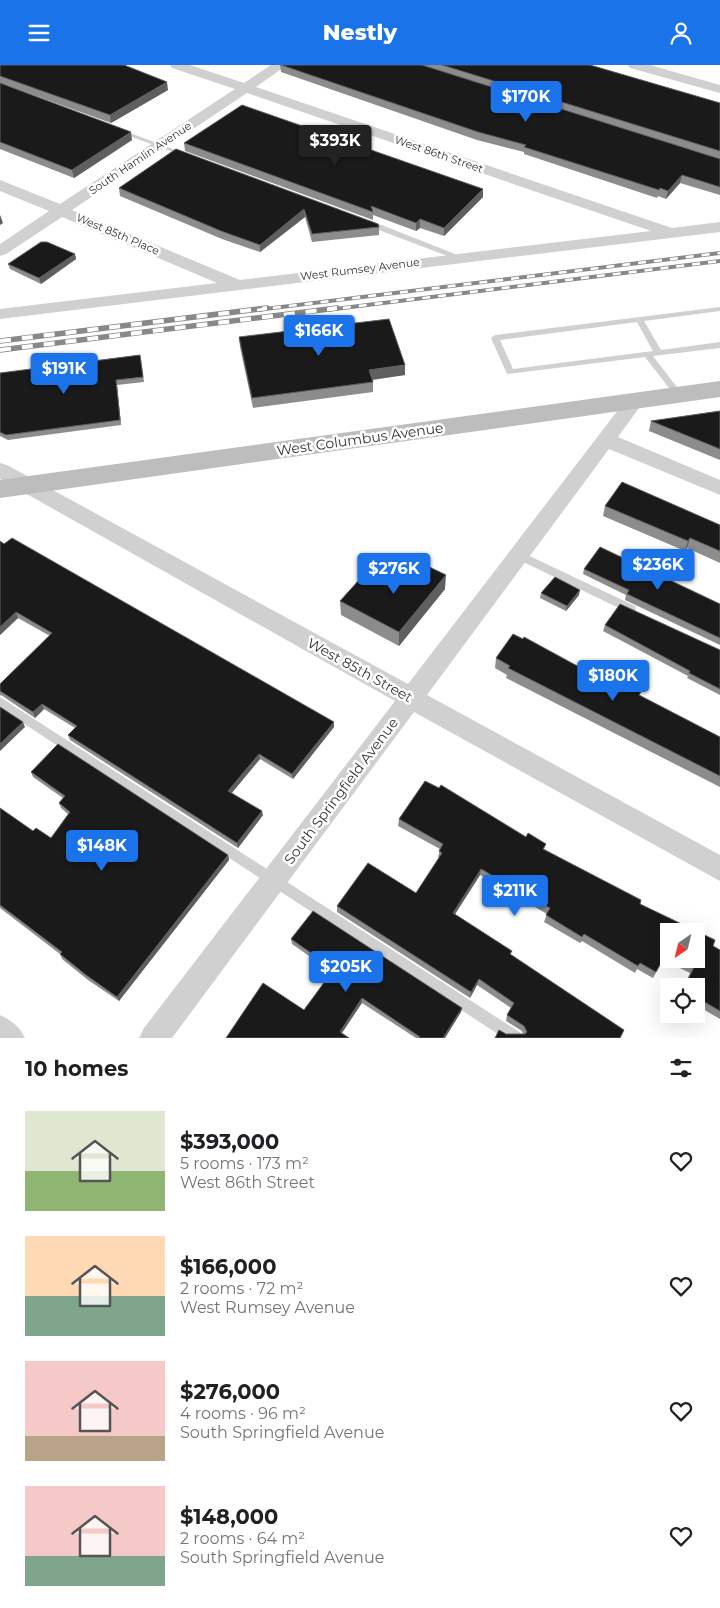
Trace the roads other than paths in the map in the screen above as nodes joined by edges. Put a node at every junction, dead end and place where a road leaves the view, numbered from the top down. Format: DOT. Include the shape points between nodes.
graph roads {
  1 [pos="177,65"];
  2 [pos="280,65"];
  3 [pos="634,65"];
  4 [pos="245,88"];
  5 [pos="720,89"];
  6 [pos="115,129"];
  7 [pos="159,145"];
  8 [pos="197,160"];
  9 [pos="0,185"];
  10 [pos="61,210"];
  11 [pos="356,218"];
  12 [pos="720,227"];
  13 [pos="672,233"];
  14 [pos="0,251"];
  15 [pos="461,257"];
  16 [pos="235,284"];
  17 [pos="720,309"];
  18 [pos="0,313"];
  19 [pos="639,319"];
  20 [pos="720,345"];
  21 [pos="659,353"];
  22 [pos="648,355"];
  23 [pos="720,389"];
  24 [pos="679,395"];
  25 [pos="636,401"];
  26 [pos="606,440"];
  27 [pos="0,470"];
  28 [pos="28,485"];
  29 [pos="720,488"];
  30 [pos="0,489"];
  31 [pos="519,555"];
  32 [pos="641,614"];
  33 [pos="411,698"];
  34 [pos="0,702"];
  35 [pos="720,869"];
  36 [pos="274,880"];
  37 [pos="0,1030"];
  38 [pos="10,1038"];
  39 [pos="154,1038"];
  40 [pos="516,1038"];
  1 -- 4 [label="street, West 86th Street"];
  2 -- 4 [label="street, South Hamlin Avenue"];
  3 -- 5 [label="street"];
  4 -- 7 [label="street, South Hamlin Avenue"];
  4 -- 13 [label="street, West 86th Street"];
  6 -- 7 [label="lane"];
  7 -- 8 [label="lane"];
  7 -- 10 [label="street, South Hamlin Avenue"];
  9 -- 10 [label="street, West 85th Place"];
  10 -- 14 [label="street, South Hamlin Avenue"];
  10 -- 16 [label="street, West 85th Place"];
  11 -- 15 [label="lane"];
  12 -- 13 [label="street, West Rumsey Avenue"];
  13 -- 15 [label="street, West Rumsey Avenue"];
  15 -- 16 [label="street, West Rumsey Avenue"];
  16 -- 18 [label="street, West Rumsey Avenue"];
  17 -- 19 [label="lane"];
  19 -- 21 [label="lane"];
  19 -- 22 [label="lane" via="495,337 510,372"];
  20 -- 21 [label="lane"];
  21 -- 22 [label="lane"];
  22 -- 24 [label="lane"];
  23 -- 24 [label="main road, West Columbus Avenue"];
  24 -- 25 [label="main road, West Columbus Avenue"];
  25 -- 26 [label="street, South Springfield Avenue"];
  25 -- 28 [label="main road, West Columbus Avenue"];
  26 -- 29 [label="street"];
  26 -- 31 [label="street, South Springfield Avenue"];
  27 -- 28 [label="street, West 85th Street"];
  28 -- 30 [label="main road, West Columbus Avenue"];
  28 -- 33 [label="street, West 85th Street"];
  31 -- 32 [label="lane"];
  31 -- 33 [label="street, South Springfield Avenue"];
  33 -- 35 [label="street, West 85th Street"];
  33 -- 36 [label="street, South Springfield Avenue"];
  34 -- 36 [label="lane"];
  36 -- 39 [label="street, South Springfield Avenue"];
  36 -- 40 [label="lane"];
  37 -- 38 [label="street"];
}
